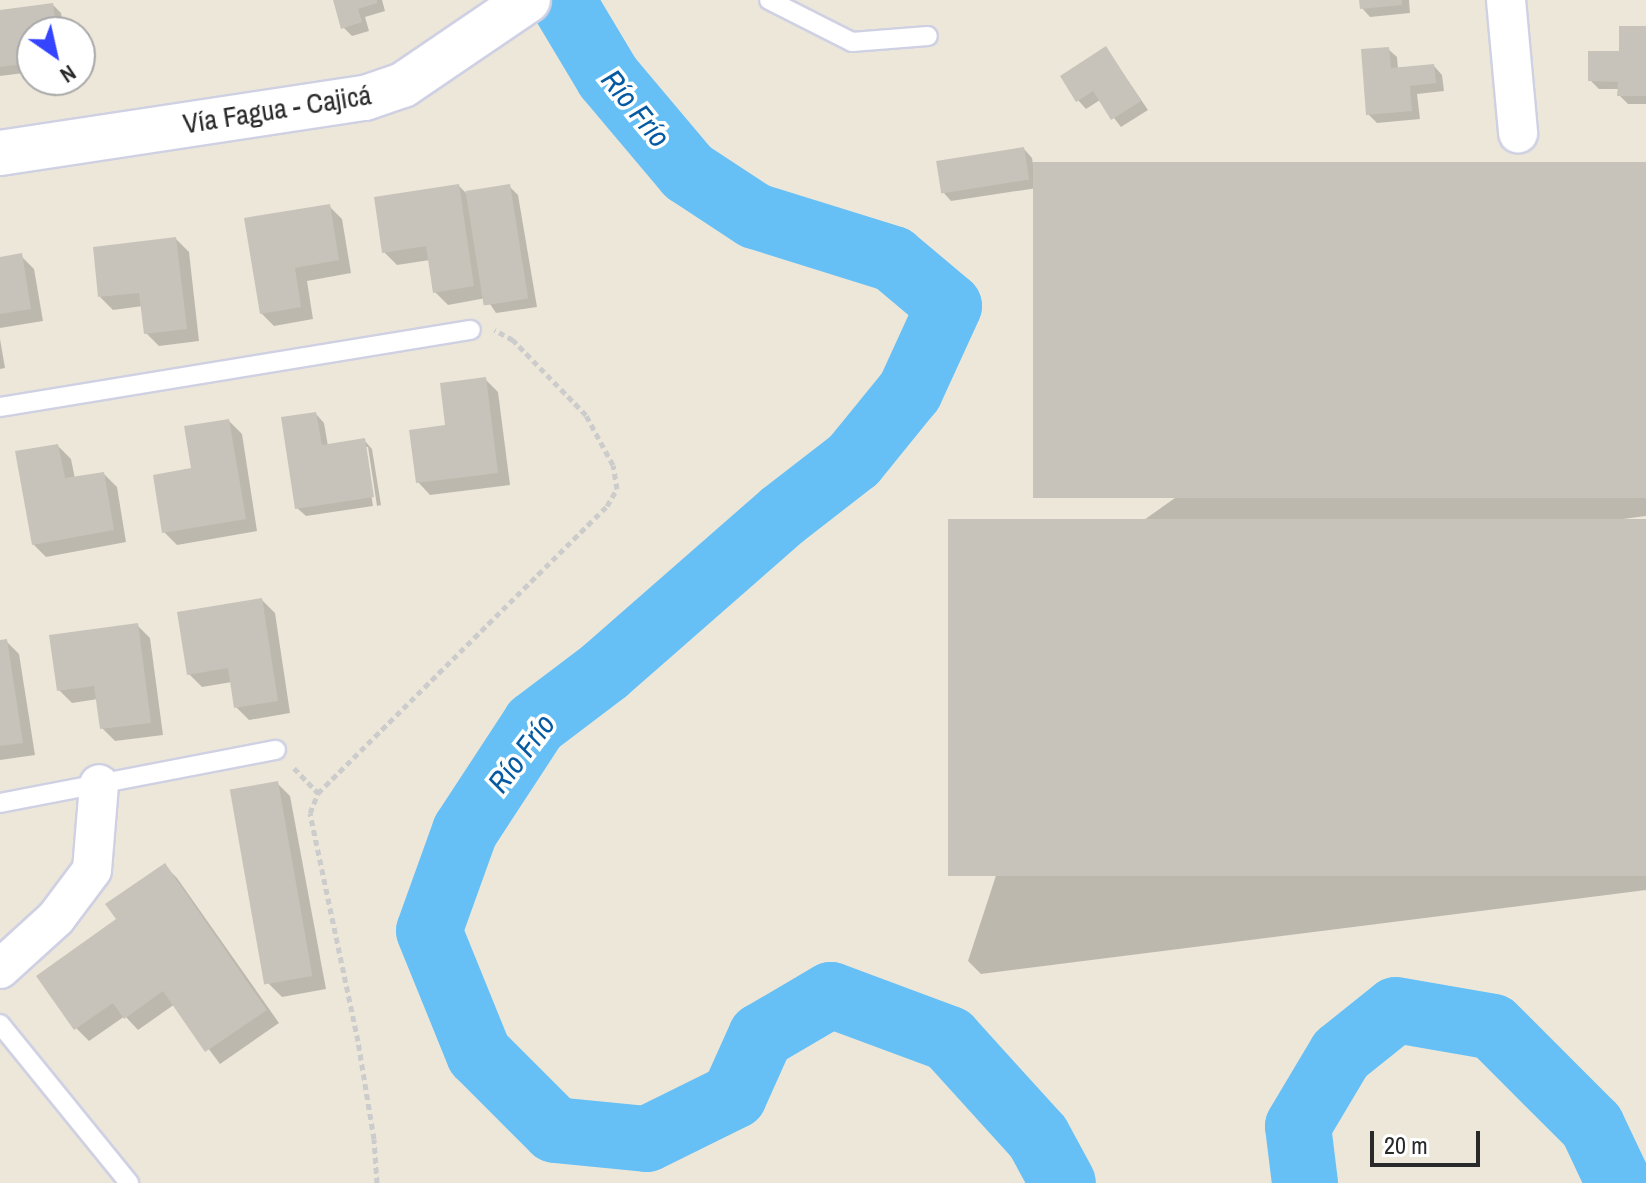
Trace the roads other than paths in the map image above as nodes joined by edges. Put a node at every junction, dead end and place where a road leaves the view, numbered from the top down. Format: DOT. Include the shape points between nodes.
graph roads {
  1 [pos="769,0"];
  2 [pos="1506,0"];
  3 [pos="513,10"];
  4 [pos="928,36"];
  5 [pos="1518,133"];
  6 [pos="0,153"];
  7 [pos="471,330"];
  8 [pos="0,407"];
  9 [pos="276,750"];
  10 [pos="99,784"];
  11 [pos="0,803"];
  12 [pos="0,969"];
  13 [pos="0,1024"];
  14 [pos="129,1183"];
  1 -- 4 [label="lane" via="852,42"];
  2 -- 5 [label="street"];
  3 -- 6 [label="street, Vía Fagua - Cajicá" via="403,85 365,98"];
  7 -- 8 [label="lane"];
  9 -- 10 [label="lane"];
  10 -- 11 [label="lane"];
  10 -- 12 [label="street" via="92,870 56,918"];
  13 -- 14 [label="lane"];
}
